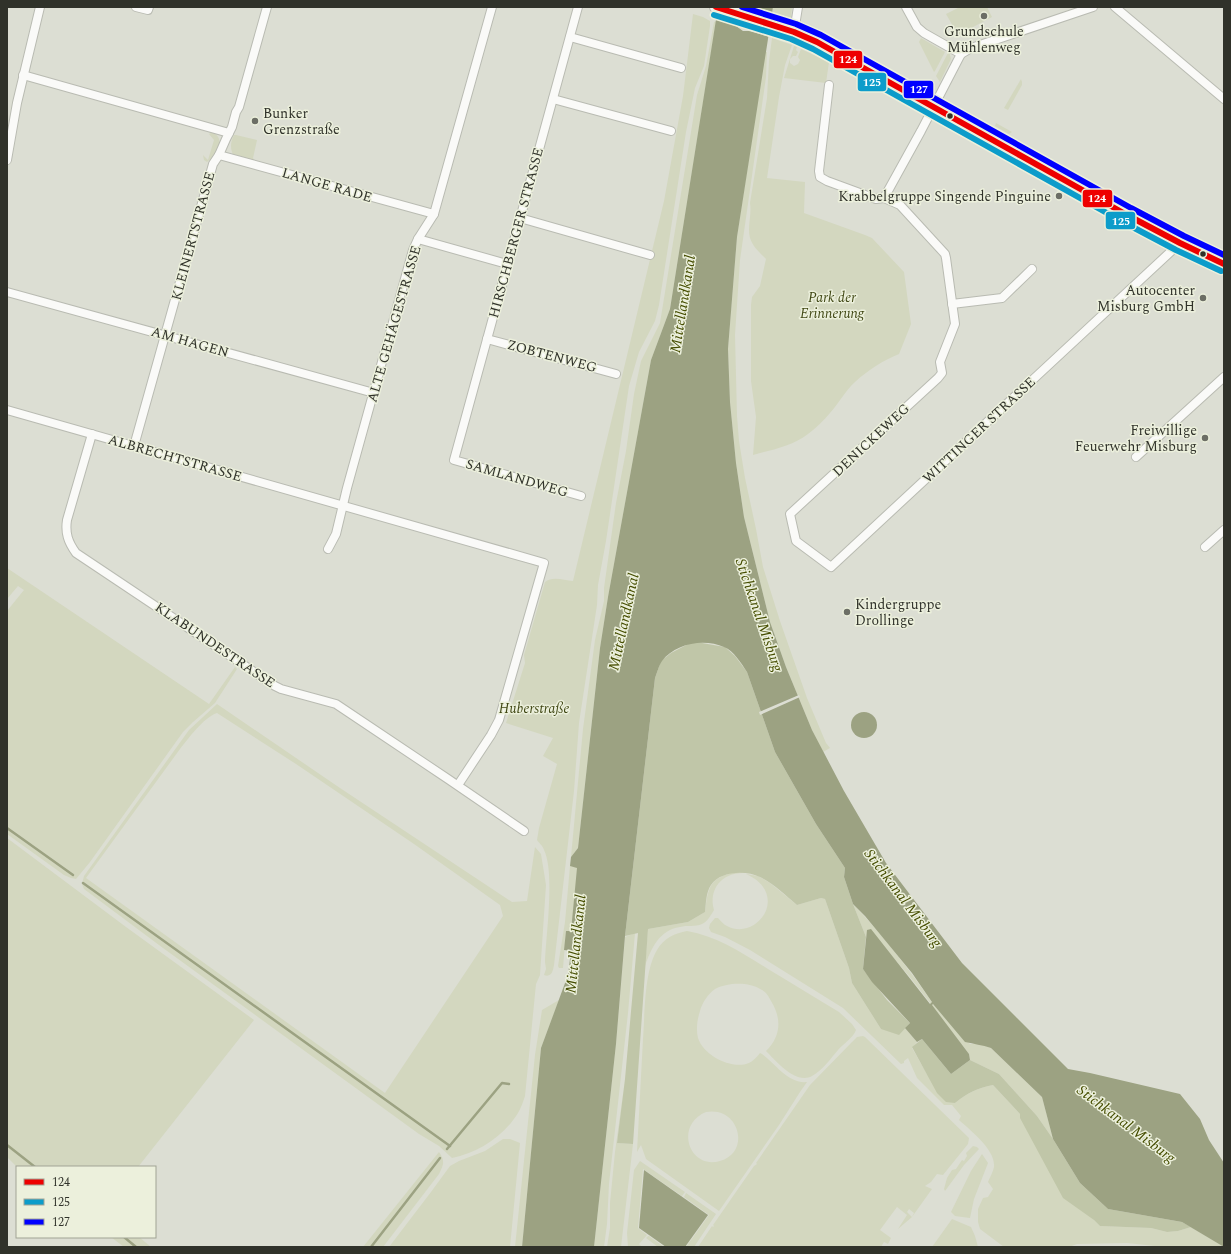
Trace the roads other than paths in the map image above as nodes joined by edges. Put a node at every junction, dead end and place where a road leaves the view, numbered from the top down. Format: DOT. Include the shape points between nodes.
graph roads {
  1 [pos="40,7"];
  2 [pos="136,7"];
  3 [pos="149,7"];
  4 [pos="267,7"];
  5 [pos="492,7"];
  6 [pos="578,7"];
  7 [pos="716,7"];
  8 [pos="798,7"];
  9 [pos="906,7"];
  10 [pos="1092,7"];
  11 [pos="1115,7"];
  12 [pos="788,30"];
  13 [pos="570,37"];
  14 [pos="961,54"];
  15 [pos="681,68"];
  16 [pos="23,75"];
  17 [pos="828,84"];
  18 [pos="553,99"];
  19 [pos="1224,99"];
  20 [pos="934,106"];
  21 [pos="671,131"];
  22 [pos="229,133"];
  23 [pos="219,155"];
  24 [pos="7,160"];
  25 [pos="884,198"];
  26 [pos="434,214"];
  27 [pos="520,218"];
  28 [pos="418,239"];
  29 [pos="1180,243"];
  30 [pos="650,254"];
  31 [pos="508,264"];
  32 [pos="1224,264"];
  33 [pos="1032,269"];
  34 [pos="7,292"];
  35 [pos="952,304"];
  36 [pos="165,336"];
  37 [pos="487,339"];
  38 [pos="616,374"];
  39 [pos="1224,377"];
  40 [pos="374,394"];
  41 [pos="7,410"];
  42 [pos="92,434"];
  43 [pos="134,446"];
  44 [pos="1136,457"];
  45 [pos="454,460"];
  46 [pos="580,496"];
  47 [pos="343,506"];
  48 [pos="790,514"];
  49 [pos="1224,530"];
  50 [pos="1206,547"];
  51 [pos="328,549"];
  52 [pos="458,786"];
  53 [pos="524,831"];
  1 -- 16 [label="street"];
  2 -- 3 [label="street" via="148,10"];
  4 -- 22 [label="street, KLEINERTSTRASSE" via="239,107"];
  5 -- 26 [label="street, ALTE GEHÄGESTRASSE"];
  6 -- 13 [label="street, HIRSCHBERGER STRASSE"];
  7 -- 12 [label="main road"];
  8 -- 12 [label="street"];
  9 -- 14 [label="street" via="917,27 924,33"];
  10 -- 14 [label="street" via="971,48"];
  11 -- 19 [label="street"];
  12 -- 20 [label="main road" via="817,42"];
  13 -- 15 [label="street"];
  13 -- 18 [label="street, HIRSCHBERGER STRASSE"];
  14 -- 20 [label="street"];
  16 -- 22 [label="street"];
  16 -- 24 [label="street"];
  17 -- 25 [label="street" via="820,177 876,199"];
  18 -- 21 [label="street"];
  18 -- 27 [label="street, HIRSCHBERGER STRASSE"];
  20 -- 25 [label="street"];
  20 -- 29 [label="main road"];
  22 -- 23 [label="street, KLEINERTSTRASSE"];
  23 -- 26 [label="street, LANGE RADE"];
  23 -- 36 [label="street, KLEINERTSTRASSE" via="213,164"];
  25 -- 35 [label="street" via="900,205 943,250"];
  26 -- 28 [label="street, ALTE GEHÄGESTRASSE"];
  27 -- 30 [label="street"];
  27 -- 31 [label="street, HIRSCHBERGER STRASSE"];
  28 -- 31 [label="street"];
  28 -- 40 [label="street, ALTE GEHÄGESTRASSE"];
  29 -- 32 [label="main road"];
  29 -- 48 [label="street, WITTINGER STRASSE" via="831,568 796,541"];
  31 -- 37 [label="street, HIRSCHBERGER STRASSE"];
  33 -- 35 [label="street" via="1002,298"];
  34 -- 36 [label="street, AM HAGEN"];
  35 -- 48 [label="street, DENICKEWEG" via="955,324 940,362 942,374"];
  36 -- 40 [label="street, AM HAGEN"];
  36 -- 43 [label="street, KLEINERTSTRASSE"];
  37 -- 38 [label="street, ZOBTENWEG"];
  37 -- 45 [label="street, HIRSCHBERGER STRASSE"];
  39 -- 44 [label="street"];
  40 -- 47 [label="street, ALTE GEHÄGESTRASSE"];
  41 -- 42 [label="street, ALBRECHTSTRASSE"];
  42 -- 43 [label="street, ALBRECHTSTRASSE"];
  42 -- 52 [label="street, KLABUNDESTRASSE" via="66,530 76,553 275,686 336,704"];
  43 -- 47 [label="street, ALBRECHTSTRASSE"];
  45 -- 46 [label="street, SAMLANDWEG"];
  47 -- 51 [label="street" via="336,534"];
  47 -- 52 [label="street, ALBRECHTSTRASSE" via="544,563 499,720"];
  49 -- 50 [label="street"];
  52 -- 53 [label="street, KLABUNDESTRASSE"];
}
